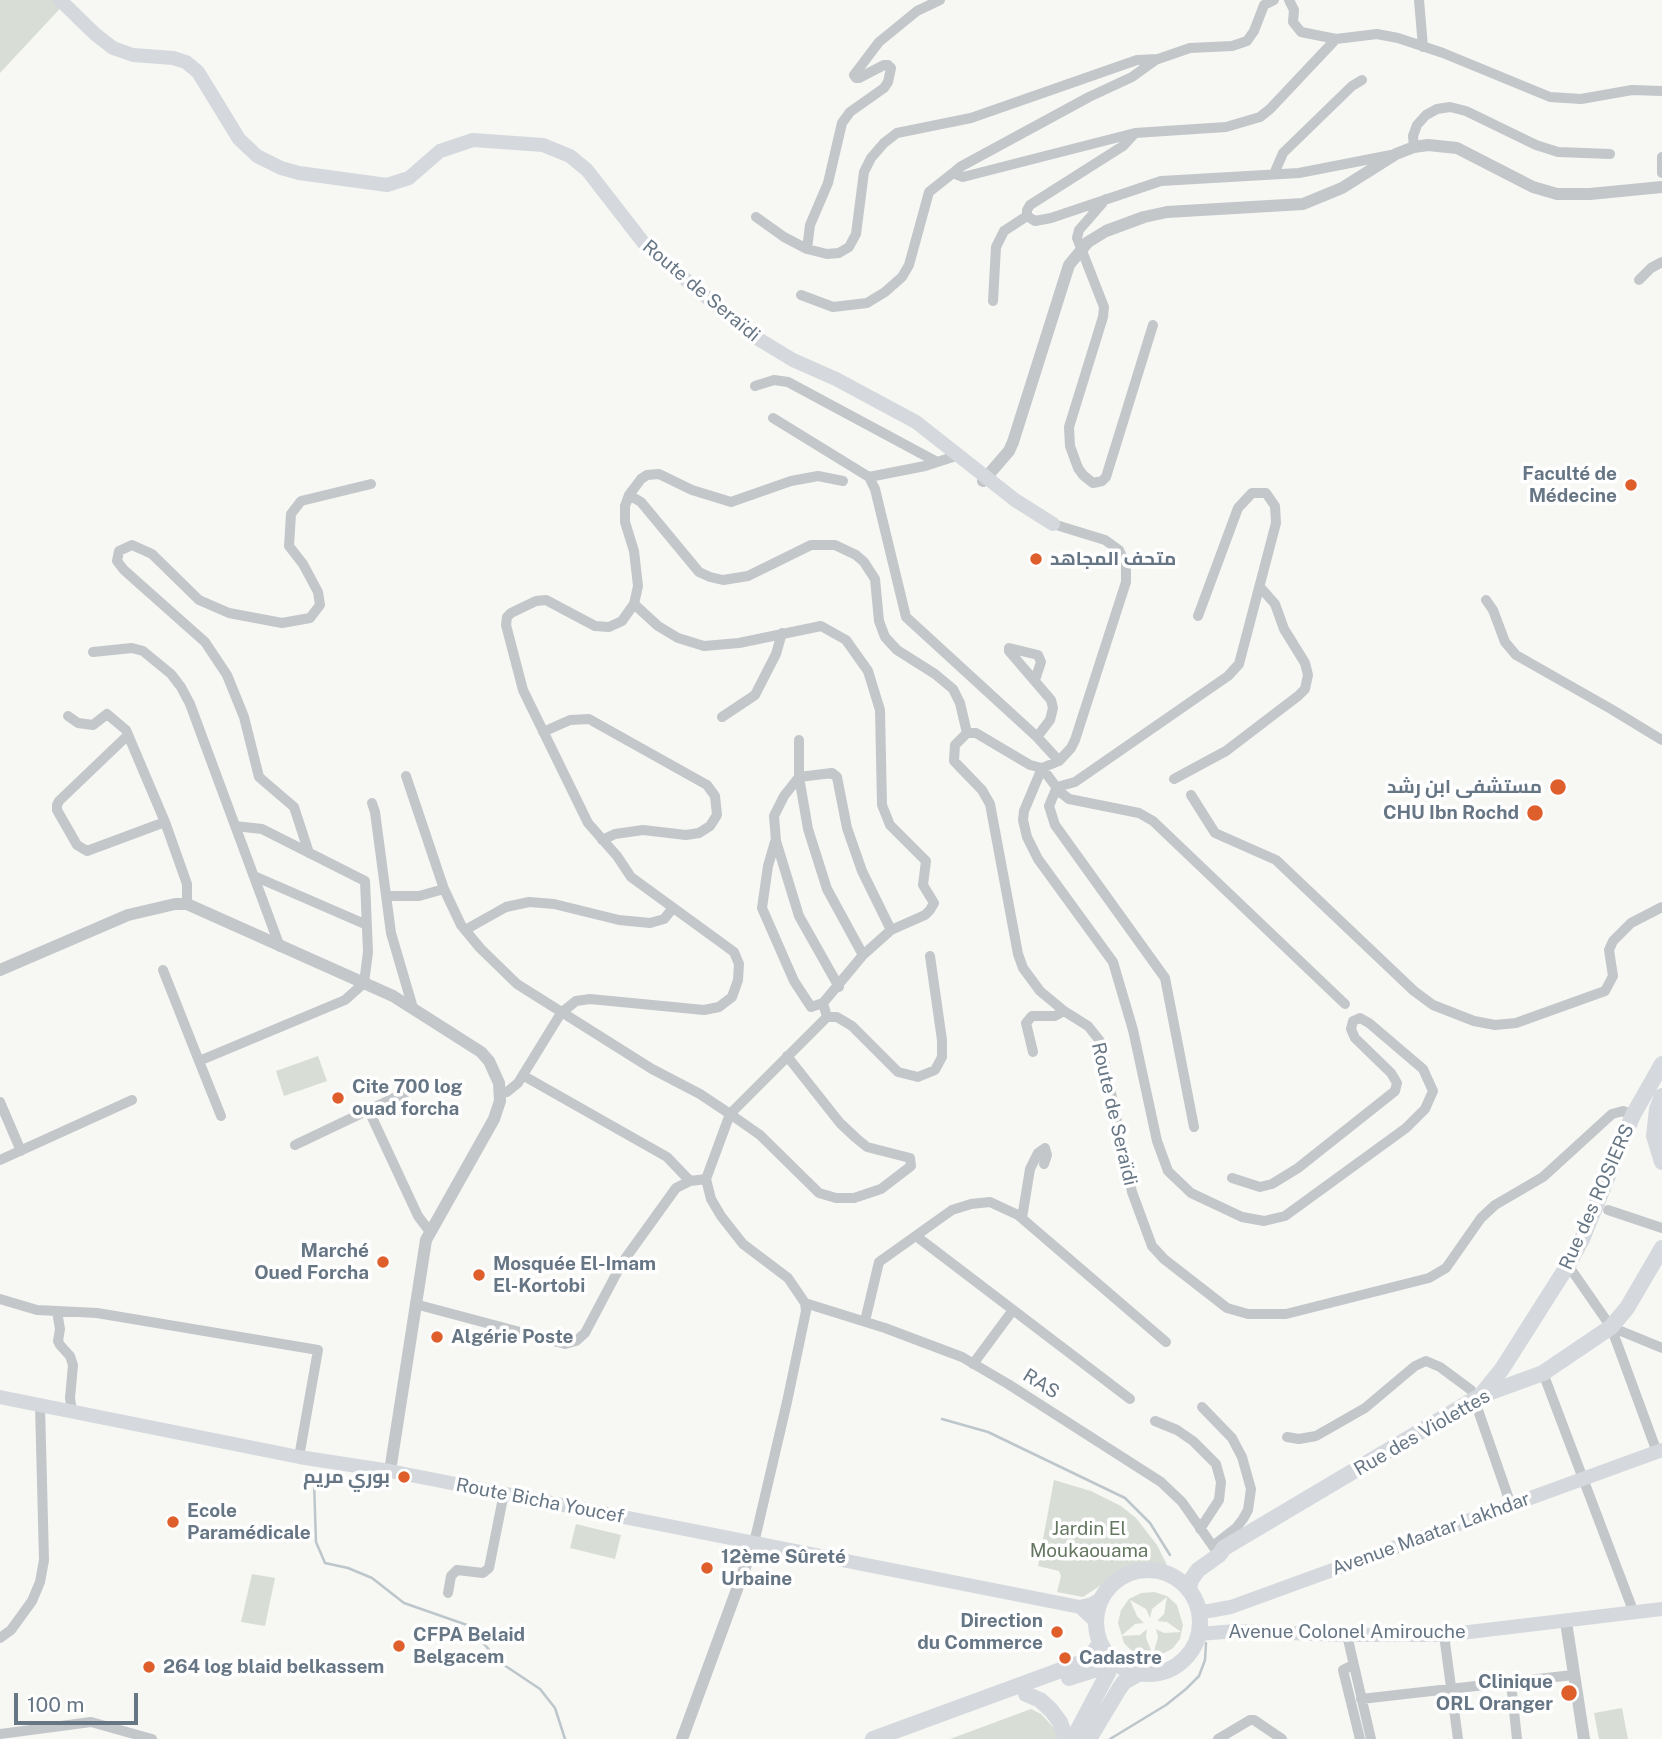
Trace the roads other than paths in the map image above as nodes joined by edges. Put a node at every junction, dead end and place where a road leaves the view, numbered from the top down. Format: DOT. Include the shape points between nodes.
graph roads {
  1 [pos="60,0"];
  2 [pos="940,0"];
  3 [pos="1289,0"];
  4 [pos="1419,0"];
  5 [pos="1268,1"];
  6 [pos="1336,39"];
  7 [pos="1423,47"];
  8 [pos="1158,59"];
  9 [pos="1362,80"];
  10 [pos="1662,91"];
  11 [pos="1135,133"];
  12 [pos="1414,147"];
  13 [pos="1396,154"];
  14 [pos="1610,154"];
  15 [pos="1662,157"];
  16 [pos="953,173"];
  17 [pos="1662,173"];
  18 [pos="1274,174"];
  19 [pos="1662,187"];
  20 [pos="1106,199"];
  21 [pos="1027,216"];
  22 [pos="756,217"];
  23 [pos="807,249"];
  24 [pos="1080,249"];
  25 [pos="1662,262"];
  26 [pos="1639,280"];
  27 [pos="801,295"];
  28 [pos="993,300"];
  29 [pos="1153,325"];
  30 [pos="755,386"];
  31 [pos="906,417"];
  32 [pos="774,418"];
  33 [pos="953,457"];
  34 [pos="937,462"];
  35 [pos="869,477"];
  36 [pos="843,481"];
  37 [pos="987,481"];
  38 [pos="372,484"];
  39 [pos="629,495"];
  40 [pos="1053,524"];
  41 [pos="1260,587"];
  42 [pos="1486,600"];
  43 [pos="634,604"];
  44 [pos="1198,616"];
  45 [pos="782,633"];
  46 [pos="93,652"];
  47 [pos="1035,680"];
  48 [pos="68,716"];
  49 [pos="722,717"];
  50 [pos="543,732"];
  51 [pos="967,733"];
  52 [pos="128,736"];
  53 [pos="1037,737"];
  54 [pos="799,740"];
  55 [pos="1662,740"];
  56 [pos="1059,761"];
  57 [pos="1042,768"];
  58 [pos="405,776"];
  59 [pos="799,777"];
  60 [pos="1174,779"];
  61 [pos="1057,787"];
  62 [pos="1191,794"];
  63 [pos="372,803"];
  64 [pos="165,822"];
  65 [pos="235,826"];
  66 [pos="602,841"];
  67 [pos="776,841"];
  68 [pos="309,853"];
  69 [pos="254,876"];
  70 [pos="443,889"];
  71 [pos="387,896"];
  72 [pos="187,904"];
  73 [pos="1662,907"];
  74 [pos="673,908"];
  75 [pos="367,925"];
  76 [pos="465,930"];
  77 [pos="891,930"];
  78 [pos="281,947"];
  79 [pos="863,955"];
  80 [pos="930,956"];
  81 [pos="0,970"];
  82 [pos="163,971"];
  83 [pos="364,983"];
  84 [pos="839,987"];
  85 [pos="823,1003"];
  86 [pos="1345,1004"];
  87 [pos="413,1008"];
  88 [pos="1064,1011"];
  89 [pos="561,1013"];
  90 [pos="827,1017"];
  91 [pos="1033,1052"];
  92 [pos="787,1056"];
  93 [pos="199,1062"];
  94 [pos="1662,1064"];
  95 [pos="524,1076"];
  96 [pos="419,1086"];
  97 [pos="500,1093"];
  98 [pos="1662,1096"];
  99 [pos="132,1100"];
  100 [pos="0,1102"];
  101 [pos="369,1111"];
  102 [pos="730,1114"];
  103 [pos="1633,1115"];
  104 [pos="221,1116"];
  105 [pos="1194,1127"];
  106 [pos="295,1145"];
  107 [pos="21,1151"];
  108 [pos="0,1160"];
  109 [pos="1662,1162"];
  110 [pos="1044,1164"];
  111 [pos="1233,1178"];
  112 [pos="706,1179"];
  113 [pos="690,1181"];
  114 [pos="1608,1210"];
  115 [pos="1022,1218"];
  116 [pos="1662,1228"];
  117 [pos="430,1232"];
  118 [pos="916,1236"];
  119 [pos="1662,1248"];
  120 [pos="1568,1265"];
  121 [pos="0,1299"];
  122 [pos="806,1303"];
  123 [pos="415,1304"];
  124 [pos="1013,1310"];
  125 [pos="57,1311"];
  126 [pos="865,1321"];
  127 [pos="1611,1327"];
  128 [pos="1166,1342"];
  129 [pos="1662,1348"];
  130 [pos="974,1364"];
  131 [pos="1543,1373"];
  132 [pos="0,1397"];
  133 [pos="1477,1398"];
  134 [pos="1130,1399"];
  135 [pos="40,1405"];
  136 [pos="1202,1407"];
  137 [pos="72,1411"];
  138 [pos="1155,1421"];
  139 [pos="1287,1437"];
  140 [pos="1659,1451"];
  141 [pos="299,1457"];
  142 [pos="390,1471"];
  143 [pos="1584,1478"];
  144 [pos="504,1493"];
  145 [pos="1511,1505"];
  146 [pos="1200,1529"];
  147 [pos="754,1543"];
  148 [pos="1218,1550"];
  149 [pos="1172,1576"];
  150 [pos="1189,1589"];
  151 [pos="448,1593"];
  152 [pos="1102,1598"];
  153 [pos="1231,1607"];
  154 [pos="1080,1608"];
  155 [pos="1662,1609"];
  156 [pos="1199,1611"];
  157 [pos="1633,1613"];
  158 [pos="1096,1622"];
  159 [pos="1566,1622"];
  160 [pos="1236,1631"];
  161 [pos="1199,1634"];
  162 [pos="1444,1634"];
  163 [pos="1347,1635"];
  164 [pos="0,1638"];
  165 [pos="1100,1643"];
  166 [pos="1113,1663"];
  167 [pos="1353,1665"];
  168 [pos="1138,1674"];
  169 [pos="1573,1675"];
  170 [pos="1511,1683"];
  171 [pos="1452,1690"];
  172 [pos="1026,1694"];
  173 [pos="1361,1699"];
  174 [pos="0,1734"];
  175 [pos="1091,1737"];
  176 [pos="152,1739"];
  177 [pos="682,1739"];
  178 [pos="873,1739"];
  179 [pos="906,1739"];
  180 [pos="1066,1739"];
  181 [pos="1073,1739"];
  182 [pos="1219,1739"];
  183 [pos="1282,1739"];
  184 [pos="1360,1739"];
  185 [pos="1371,1739"];
  186 [pos="1458,1739"];
  187 [pos="1517,1739"];
  188 [pos="1584,1739"];
  1 -- 31 [label="main road, Route de Seraïdi" via="113,48 186,62 198,72 239,139 257,156 281,168 387,185 409,178 440,151 473,140 557,149 587,170 646,246 750,334"];
  2 -- 23 [label="street" via="917,11 879,42 854,75 859,78 884,65 891,68 884,88 842,123 828,183 810,225"];
  3 -- 6 [label="street" via="1293,22 1301,32"];
  4 -- 7 [label="street"];
  5 -- 8 [label="street" via="1247,41 1190,48"];
  6 -- 7 [label="street" via="1377,34"];
  6 -- 11 [label="street" via="1260,117 1226,127"];
  7 -- 10 [label="street" via="1550,97 1580,99 1632,90"];
  8 -- 16 [label="street"];
  8 -- 23 [label="street" via="1137,60 971,118 897,133 884,143 864,173 856,234 849,247 827,254"];
  9 -- 18 [label="street" via="1283,153"];
  11 -- 16 [label="street" via="963,177"];
  11 -- 21 [label="street" via="1123,146 1030,205"];
  12 -- 13 [label="street"];
  12 -- 14 [label="street" via="1417,125 1426,115 1450,107 1558,152"];
  12 -- 19 [label="street" via="1457,148 1533,187 1557,194"];
  13 -- 18 [label="street"];
  13 -- 24 [label="street" via="1316,201 1155,214 1106,231"];
  15 -- 17 [label="street"];
  16 -- 27 [label="street" via="929,192 909,265 885,292 867,303 834,307"];
  18 -- 20 [label="street" via="1161,181"];
  20 -- 21 [label="street" via="1035,221"];
  20 -- 24 [label="street" via="1077,234"];
  21 -- 28 [label="street" via="1004,231 996,247"];
  22 -- 23 [label="street"];
  24 -- 29 [label="street" via="1104,312 1068,433 1078,468 1093,483 1106,477"];
  24 -- 37 [label="street" via="1066,272 1017,447"];
  25 -- 26 [label="street"];
  30 -- 34 [label="street" via="774,380 788,382"];
  31 -- 33 [label="main road, Route de Seraïdi"];
  31 -- 37 [label="main road, Route de Seraïdi"];
  32 -- 35 [label="street"];
  33 -- 34 [label="street"];
  33 -- 37 [label="main road, Route de Seraïdi"];
  34 -- 35 [label="street"];
  35 -- 53 [label="street" via="906,617"];
  36 -- 39 [label="street" via="818,477 791,481 731,502 651,474"];
  37 -- 40 [label="main road, Route de Seraïdi" via="1022,512"];
  38 -- 68 [label="street" via="302,501 291,514 289,546 318,592 320,605 310,618 282,623 229,612 199,600 152,554 132,545 119,551 117,561 205,642 244,717 259,777 295,807"];
  39 -- 43 [label="street" via="625,522 638,586"];
  39 -- 51 [label="street" via="641,502 699,572 710,578 748,576 811,545 835,545 856,555 875,579 885,637 953,689"];
  40 -- 56 [label="street, Route de Seraïdi" via="1112,544 1123,557 1127,574 1075,740"];
  41 -- 44 [label="street" via="1276,514 1271,498 1259,492 1238,508"];
  41 -- 60 [label="street" via="1275,604 1305,663 1305,689 1226,751"];
  41 -- 61 [label="street" via="1239,664 1228,676 1075,782"];
  42 -- 55 [label="street" via="1504,642 1516,655"];
  43 -- 45 [label="street" via="678,638 704,646"];
  43 -- 50 [label="street" via="622,621 609,627 589,624 546,600 509,615 506,625 523,690"];
  45 -- 49 [label="street" via="755,695"];
  45 -- 77 [label="street" via="821,626 846,640 868,671 880,710 882,805 890,825 926,861 923,885 933,903 925,915"];
  46 -- 65 [label="street" via="143,651 171,674 190,704"];
  47 -- 53 [label="street" via="1053,708"];
  48 -- 52 [label="street" via="93,725 107,714"];
  50 -- 66 [label="street" via="588,824"];
  50 -- 66 [label="street" via="576,718 595,721 707,785 715,796 714,821 699,833 643,830"];
  51 -- 57 [label="street" via="976,733"];
  51 -- 88 [label="street, Route de Seraïdi" via="955,745 954,761 990,804 1018,954 1031,980"];
  52 -- 64 [label="street"];
  52 -- 64 [label="street" via="59,801 57,810 77,845 87,851"];
  53 -- 56 [label="street"];
  54 -- 59 [label="street"];
  56 -- 57 [label="street"];
  57 -- 61 [label="street"];
  57 -- 111 [label="street" via="1024,811 1027,837 1113,962 1157,1141 1168,1171 1191,1193 1242,1216 1265,1221 1285,1216 1406,1128 1425,1109 1433,1091 1423,1069 1370,1023 1360,1018 1353,1021 1350,1029 1391,1073 1397,1083 1395,1091 1272,1184 1260,1187"];
  58 -- 70 [label="street"];
  59 -- 67 [label="street" via="774,816"];
  59 -- 77 [label="street" via="832,773 836,777 862,871"];
  59 -- 79 [label="street" via="808,829 827,888"];
  61 -- 86 [label="street" via="1069,799 1139,813 1153,821"];
  61 -- 105 [label="street" via="1050,799 1051,819 1165,978"];
  62 -- 73 [label="street" via="1215,833 1276,860 1414,991 1433,1005 1474,1021 1516,1023 1605,991 1612,976 1609,950 1613,941 1631,923"];
  63 -- 71 [label="street"];
  64 -- 72 [label="street" via="187,884"];
  65 -- 68 [label="street" via="262,829"];
  65 -- 69 [label="street"];
  66 -- 74 [label="street" via="631,877"];
  67 -- 84 [label="street" via="799,916"];
  67 -- 85 [label="street" via="762,908 794,981 811,1007"];
  68 -- 75 [label="street" via="365,881"];
  69 -- 75 [label="street"];
  69 -- 78 [label="street"];
  70 -- 71 [label="street" via="419,896"];
  70 -- 76 [label="street"];
  71 -- 87 [label="street" via="391,933"];
  72 -- 78 [label="street"];
  72 -- 81 [label="street" via="128,915"];
  74 -- 76 [label="street" via="664,919 650,923 529,902 506,907"];
  74 -- 89 [label="street" via="734,952 738,980 733,997 704,1010 583,999"];
  75 -- 83 [label="street"];
  76 -- 89 [label="street" via="517,984"];
  77 -- 79 [label="street"];
  78 -- 83 [label="street"];
  79 -- 84 [label="street"];
  80 -- 90 [label="street" via="942,1040 942,1057 934,1070 919,1077 898,1072 852,1026"];
  82 -- 93 [label="street"];
  83 -- 87 [label="street"];
  83 -- 93 [label="street" via="345,1000"];
  84 -- 85 [label="street"];
  85 -- 90 [label="street"];
  87 -- 97 [label="street" via="481,1052 495,1071"];
  88 -- 91 [label="street" via="1055,1016 1032,1016 1026,1023"];
  88 -- 103 [label="street, Route de Seraïdi" via="1088,1026 1100,1041 1132,1192 1152,1246 1227,1308 1248,1314 1298,1312 1438,1274 1495,1205 1543,1177 1612,1114 1623,1111"];
  89 -- 95 [label="street"];
  89 -- 102 [label="street"];
  90 -- 92 [label="street"];
  92 -- 102 [label="street"];
  92 -- 102 [label="street" via="856,1138 867,1147 910,1158 911,1166 881,1189 854,1198 836,1198 819,1193 760,1135"];
  93 -- 104 [label="street"];
  94 -- 103 [label="main road, Rue des ROSIERS"];
  95 -- 97 [label="street"];
  95 -- 113 [label="street" via="667,1157"];
  96 -- 101 [label="street"];
  97 -- 117 [label="street" via="494,1119"];
  98 -- 109 [label="main road" via="1654,1136"];
  99 -- 107 [label="street"];
  100 -- 107 [label="street"];
  101 -- 106 [label="street"];
  101 -- 117 [label="street" via="418,1216"];
  102 -- 112 [label="street"];
  103 -- 120 [label="main road, Rue des ROSIERS"];
  107 -- 108 [label="street"];
  110 -- 115 [label="street" via="1045,1148 1030,1169"];
  112 -- 113 [label="street"];
  112 -- 122 [label="street" via="711,1199 743,1244 788,1278"];
  113 -- 123 [label="street" via="676,1188 664,1203 576,1341 565,1344"];
  114 -- 116 [label="street"];
  115 -- 118 [label="street" via="990,1202 971,1204 952,1210"];
  115 -- 128 [label="street"];
  117 -- 123 [label="street"];
  118 -- 124 [label="street"];
  118 -- 126 [label="street" via="879,1262"];
  119 -- 127 [label="main road, Rue des Violettes" via="1634,1298"];
  120 -- 127 [label="street"];
  120 -- 133 [label="main road, Rue des ROSIERS" via="1502,1368"];
  121 -- 125 [label="street"];
  122 -- 126 [label="street, RAS"];
  122 -- 147 [label="street"];
  123 -- 142 [label="street"];
  124 -- 130 [label="street"];
  124 -- 134 [label="street"];
  125 -- 137 [label="street" via="58,1341 73,1365"];
  125 -- 141 [label="street" via="97,1313 318,1350"];
  126 -- 130 [label="street, RAS"];
  127 -- 129 [label="street"];
  127 -- 131 [label="main road, Rue des Violettes"];
  127 -- 140 [label="street"];
  130 -- 146 [label="street, RAS" via="1161,1482"];
  131 -- 133 [label="main road, Rue des Violettes"];
  131 -- 143 [label="street"];
  132 -- 135 [label="main road, Route Bicha Youcef"];
  133 -- 139 [label="street" via="1440,1367 1426,1362 1365,1408 1316,1436"];
  133 -- 145 [label="street"];
  133 -- 148 [label="main road, Rue des Violettes"];
  135 -- 137 [label="main road, Route Bicha Youcef"];
  135 -- 164 [label="street" via="44,1560 32,1601"];
  136 -- 148 [label="street" via="1232,1438 1251,1489 1243,1520"];
  137 -- 141 [label="main road, Route Bicha Youcef"];
  138 -- 146 [label="street" via="1177,1430 1216,1464 1219,1500"];
  140 -- 143 [label="main road, Avenue Maatar Lakhdar"];
  141 -- 142 [label="main road, Route Bicha Youcef"];
  142 -- 144 [label="main road, Route Bicha Youcef"];
  143 -- 145 [label="main road, Avenue Maatar Lakhdar"];
  143 -- 157 [label="street"];
  144 -- 147 [label="main road, Route Bicha Youcef"];
  144 -- 151 [label="street" via="489,1568 483,1573 457,1570"];
  145 -- 153 [label="main road, Avenue Maatar Lakhdar"];
  146 -- 148 [label="street, RAS"];
  147 -- 154 [label="main road, Route Bicha Youcef"];
  147 -- 177 [label="street"];
  148 -- 149 [label="main road"];
  148 -- 150 [label="main road" via="1198,1570"];
  149 -- 150 [label="main road"];
  149 -- 152 [label="main road" via="1156,1571 1132,1573 1111,1585"];
  150 -- 156 [label="main road"];
  152 -- 154 [label="main road"];
  152 -- 158 [label="main road"];
  153 -- 156 [label="main road, Avenue Maatar Lakhdar"];
  153 -- 160 [label="main road" via="1225,1618"];
  154 -- 158 [label="main road"];
  155 -- 157 [label="main road, Avenue Colonel Amirouche"];
  156 -- 161 [label="main road"];
  157 -- 159 [label="main road, Avenue Colonel Amirouche"];
  158 -- 165 [label="main road"];
  159 -- 162 [label="main road, Avenue Colonel Amirouche"];
  159 -- 169 [label="street"];
  160 -- 161 [label="main road, Avenue Colonel Amirouche"];
  160 -- 163 [label="main road, Avenue Colonel Amirouche"];
  161 -- 168 [label="main road" via="1183,1661 1162,1672"];
  162 -- 163 [label="main road, Avenue Colonel Amirouche"];
  162 -- 171 [label="street"];
  163 -- 167 [label="street"];
  165 -- 166 [label="main road"];
  165 -- 178 [label="main road" via="1080,1663"];
  166 -- 168 [label="main road"];
  166 -- 172 [label="main road"];
  166 -- 181 [label="main road"];
  167 -- 173 [label="street"];
  167 -- 184 [label="street" via="1343,1670"];
  168 -- 175 [label="main road" via="1124,1682"];
  169 -- 170 [label="street"];
  169 -- 188 [label="street"];
  170 -- 171 [label="street"];
  170 -- 187 [label="street"];
  171 -- 173 [label="street"];
  171 -- 186 [label="street"];
  172 -- 179 [label="main road"];
  172 -- 180 [label="main road" via="1051,1710"];
  173 -- 185 [label="street"];
  174 -- 176 [label="street" via="91,1722"];
  182 -- 183 [label="street" via="1254,1720"];
}
